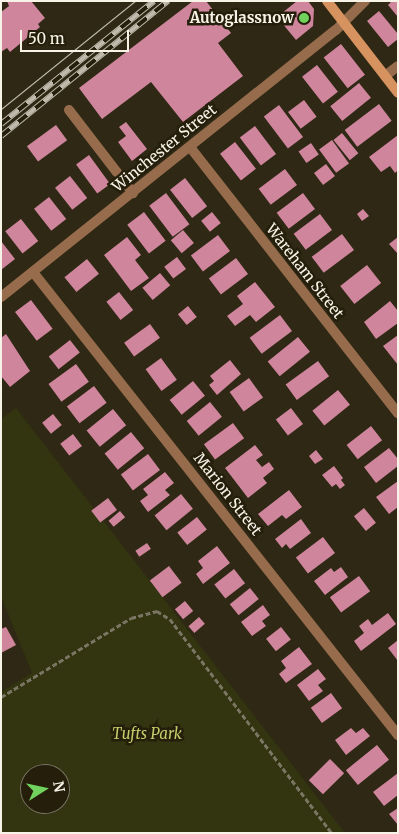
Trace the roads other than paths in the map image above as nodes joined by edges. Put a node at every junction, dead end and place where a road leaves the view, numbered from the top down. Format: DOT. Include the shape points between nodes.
graph roads {
  1 [pos="327,1"];
  2 [pos="365,1"];
  3 [pos="344,22"];
  4 [pos="398,66"];
  5 [pos="385,76"];
  6 [pos="398,93"];
  7 [pos="69,110"];
  8 [pos="190,147"];
  9 [pos="132,192"];
  10 [pos="33,272"];
  11 [pos="1,297"];
  12 [pos="398,413"];
  13 [pos="398,735"];
  1 -- 3 [label="main road"];
  2 -- 3 [label="street, Winchester Street"];
  3 -- 5 [label="main road"];
  3 -- 8 [label="street, Winchester Street"];
  4 -- 5 [label="street"];
  5 -- 6 [label="main road"];
  7 -- 9 [label="street"];
  8 -- 9 [label="street, Winchester Street"];
  8 -- 12 [label="street, Wareham Street"];
  9 -- 10 [label="street, Winchester Street"];
  10 -- 11 [label="street, Winchester Street"];
  10 -- 13 [label="street, Marion Street"];
}
